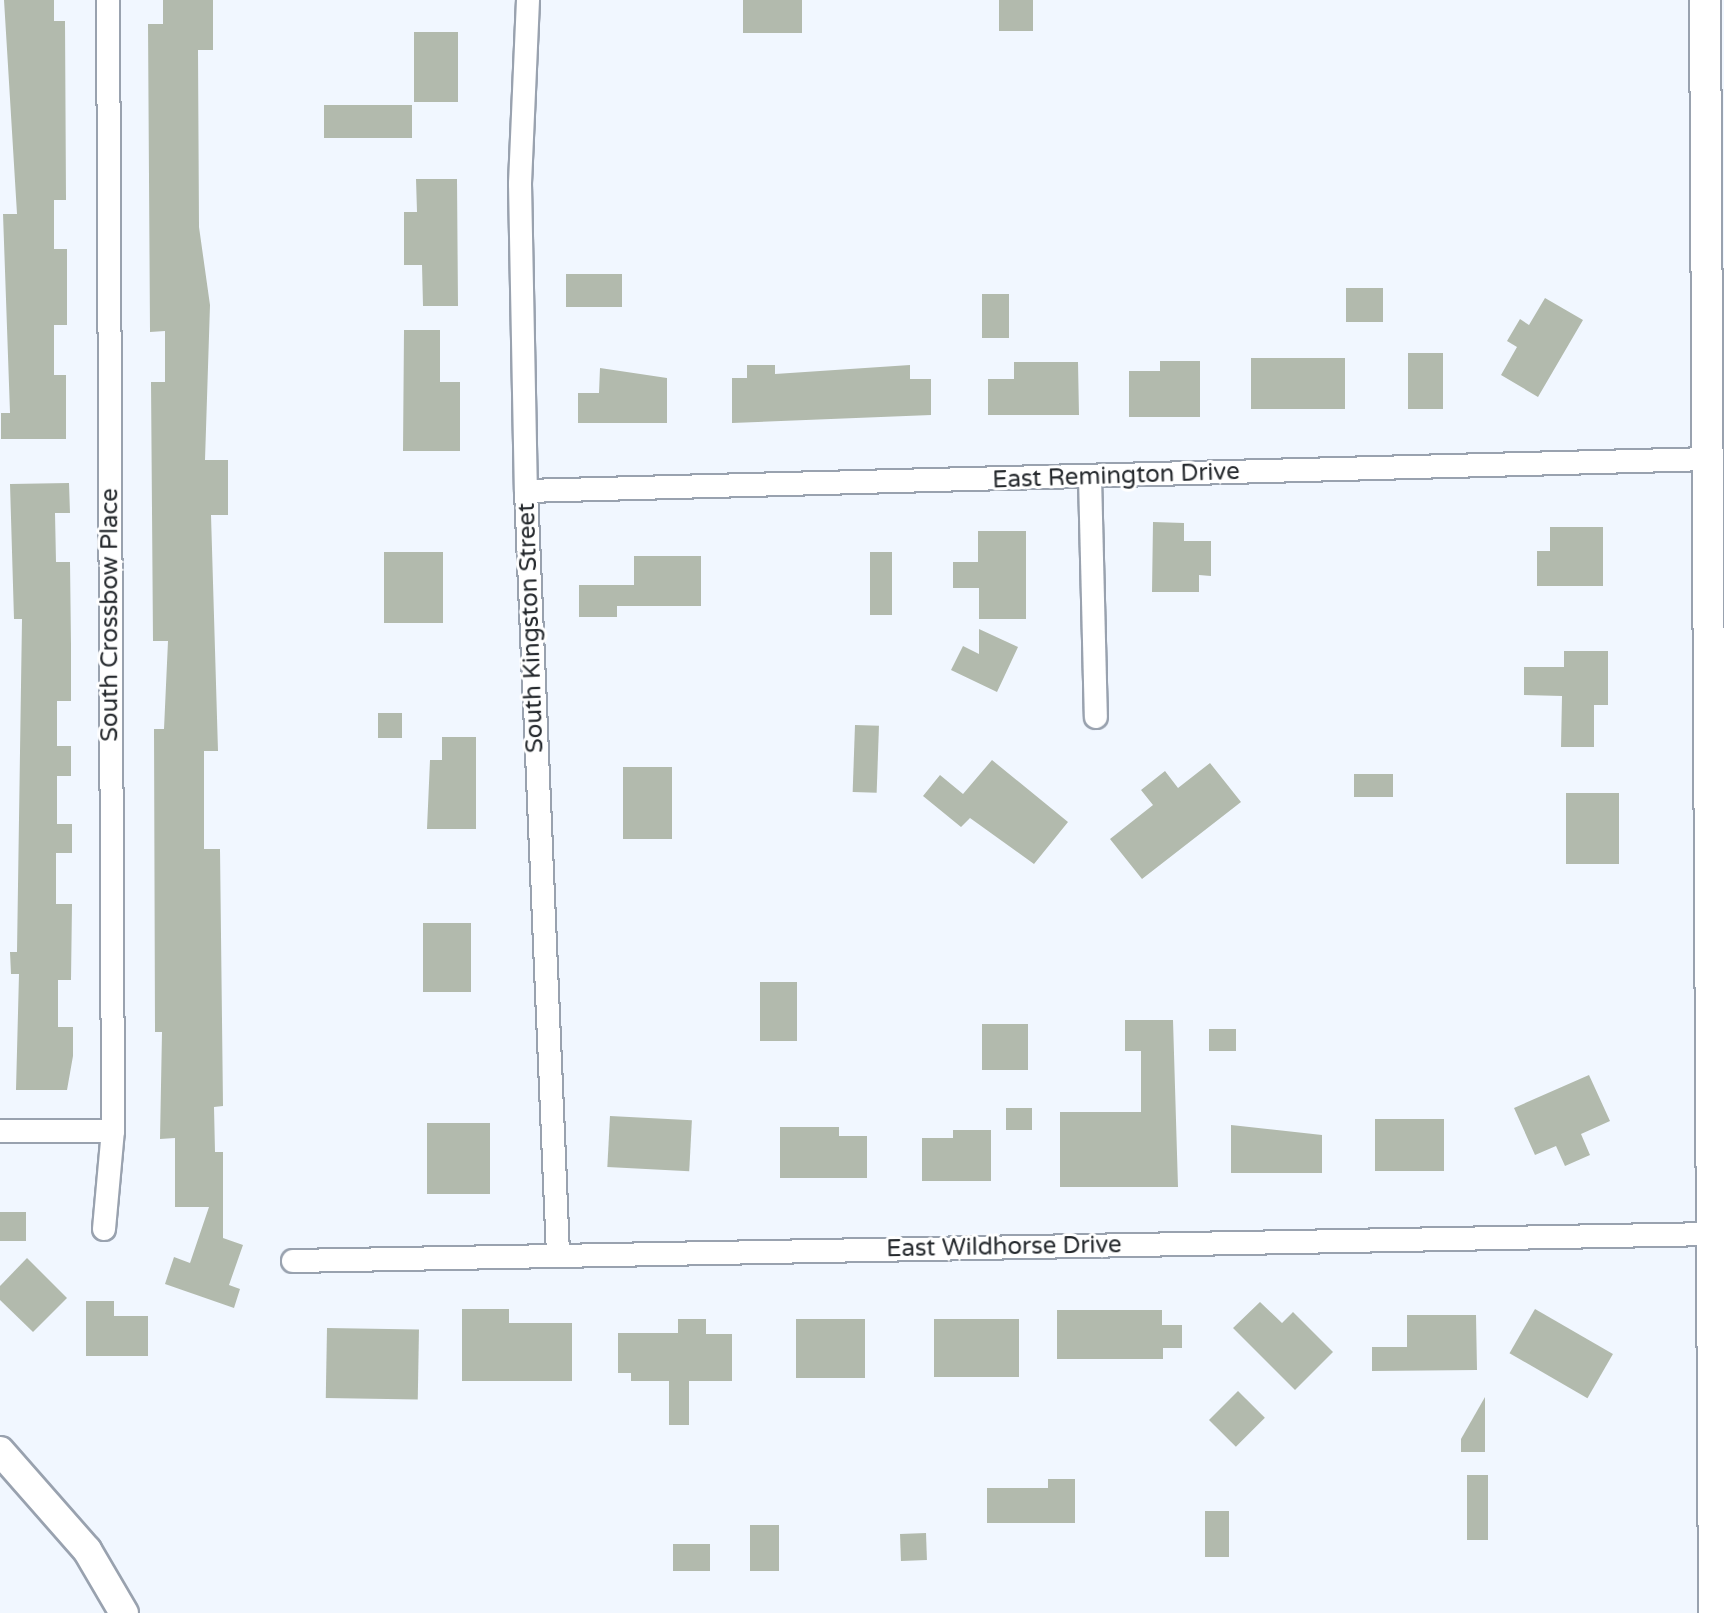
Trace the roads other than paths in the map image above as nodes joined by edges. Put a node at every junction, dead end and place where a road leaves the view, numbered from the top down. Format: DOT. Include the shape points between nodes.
graph roads {
  1 [pos="108,0"];
  2 [pos="528,0"];
  3 [pos="1705,0"];
  4 [pos="1706,459"];
  5 [pos="1090,477"];
  6 [pos="526,491"];
  7 [pos="1096,717"];
  8 [pos="1718,853"];
  9 [pos="0,1131"];
  10 [pos="113,1131"];
  11 [pos="104,1229"];
  12 [pos="1715,1234"];
  13 [pos="558,1255"];
  14 [pos="293,1261"];
  15 [pos="0,1451"];
  16 [pos="124,1613"];
  17 [pos="1714,1613"];
  1 -- 10 [label="street, South Crossbow Place"];
  2 -- 6 [label="street, South Kingston Street" via="520,184"];
  3 -- 4 [label="main road"];
  4 -- 5 [label="street, East Remington Drive"];
  4 -- 8 [label="main road"];
  5 -- 6 [label="street, East Remington Drive"];
  5 -- 7 [label="street"];
  6 -- 13 [label="street, South Kingston Street"];
  8 -- 12 [label="main road"];
  9 -- 10 [label="street"];
  10 -- 11 [label="street, South Crossbow Place"];
  12 -- 13 [label="street, East Wildhorse Drive"];
  12 -- 17 [label="main road"];
  13 -- 14 [label="street, East Wildhorse Drive"];
  15 -- 16 [label="street" via="87,1550"];
}
